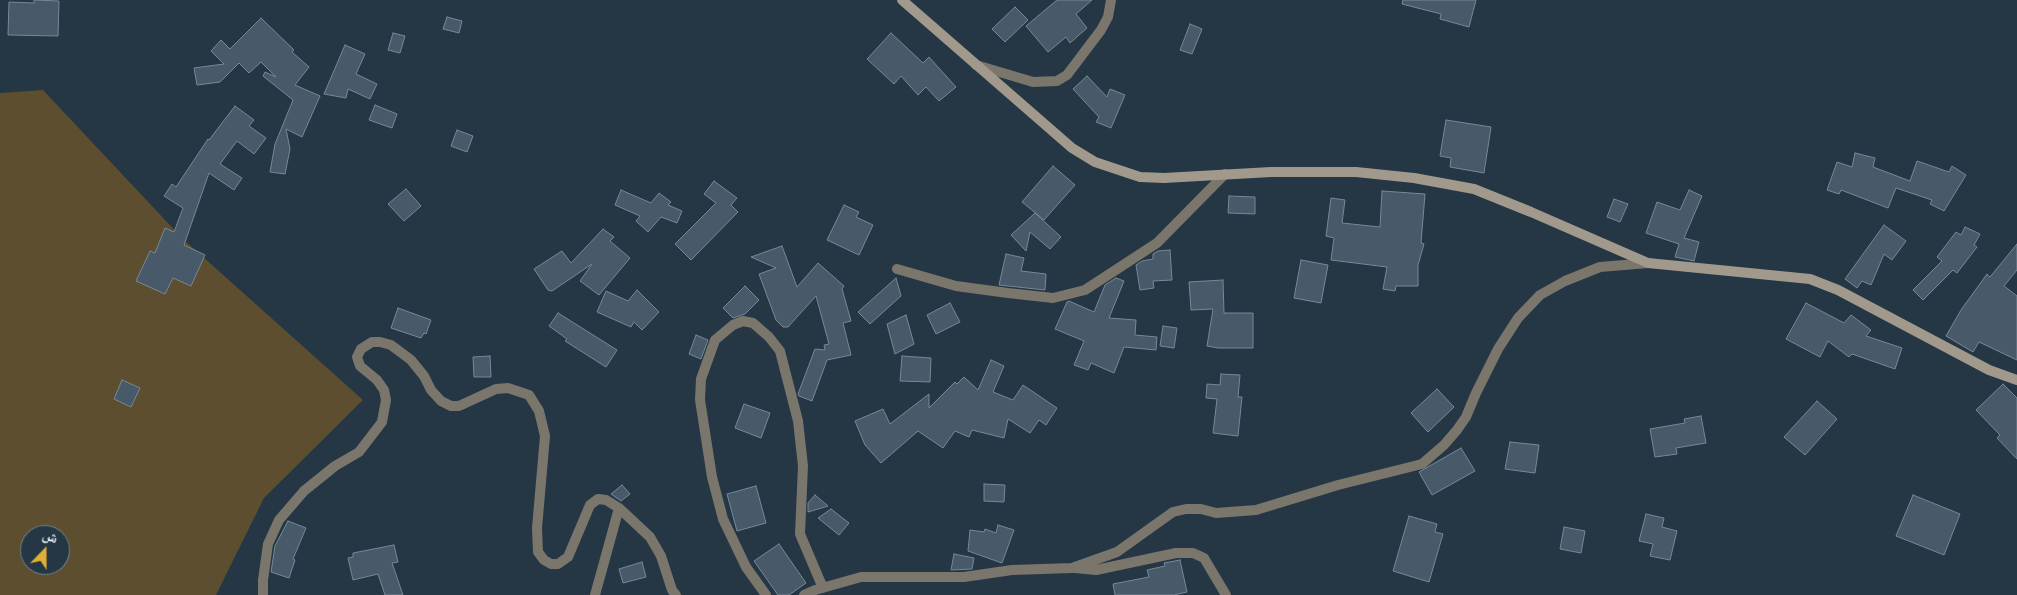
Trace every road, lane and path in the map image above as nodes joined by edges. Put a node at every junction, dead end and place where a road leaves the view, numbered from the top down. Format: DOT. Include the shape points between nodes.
graph roads {
  1 [pos="902,0"];
  2 [pos="1111,0"];
  3 [pos="976,64"];
  4 [pos="1225,174"];
  5 [pos="1648,263"];
  6 [pos="897,269"];
  7 [pos="2017,380"];
  8 [pos="619,508"];
  9 [pos="1072,568"];
  10 [pos="823,588"];
  11 [pos="264,595"];
  12 [pos="595,595"];
  13 [pos="676,595"];
  14 [pos="766,595"];
  15 [pos="804,595"];
  16 [pos="1226,595"];
  1 -- 3 [label="street"];
  2 -- 3 [label="street" via="1108,18 1067,75 1057,82 1033,82"];
  3 -- 4 [label="street" via="1072,148 1095,162 1140,177"];
  4 -- 5 [label="street" via="1356,172 1474,189"];
  4 -- 6 [label="street" via="1157,243 1085,290 1053,298 1008,293 956,286"];
  5 -- 7 [label="street" via="1810,279 1838,290 1989,370"];
  5 -- 9 [label="street" via="1600,267 1540,295 1518,318 1498,349 1462,424 1422,464 1256,510 1216,513 1186,509 1173,512 1117,552"];
  8 -- 11 [label="street" via="598,499 590,505 568,556 558,564 544,560 538,552 537,528 545,436 539,411 529,395 508,388 496,389 459,406 451,406 431,390 411,360 391,345 372,342 360,349 357,357 360,366 384,390 386,400 382,422 359,452 304,491 279,520 268,544"];
  8 -- 12 [label="street"];
  8 -- 13 [label="street" via="650,537"];
  9 -- 10 [label="street" via="1012,570 964,577 861,577"];
  9 -- 16 [label="street" via="1096,570 1176,553 1193,553 1204,558"];
  10 -- 14 [label="street" via="800,534 803,466 798,421 788,377 780,351 769,337 752,322 743,321 715,340 701,379 700,400 712,477 723,519 746,568"];
  10 -- 15 [label="street"];
}
